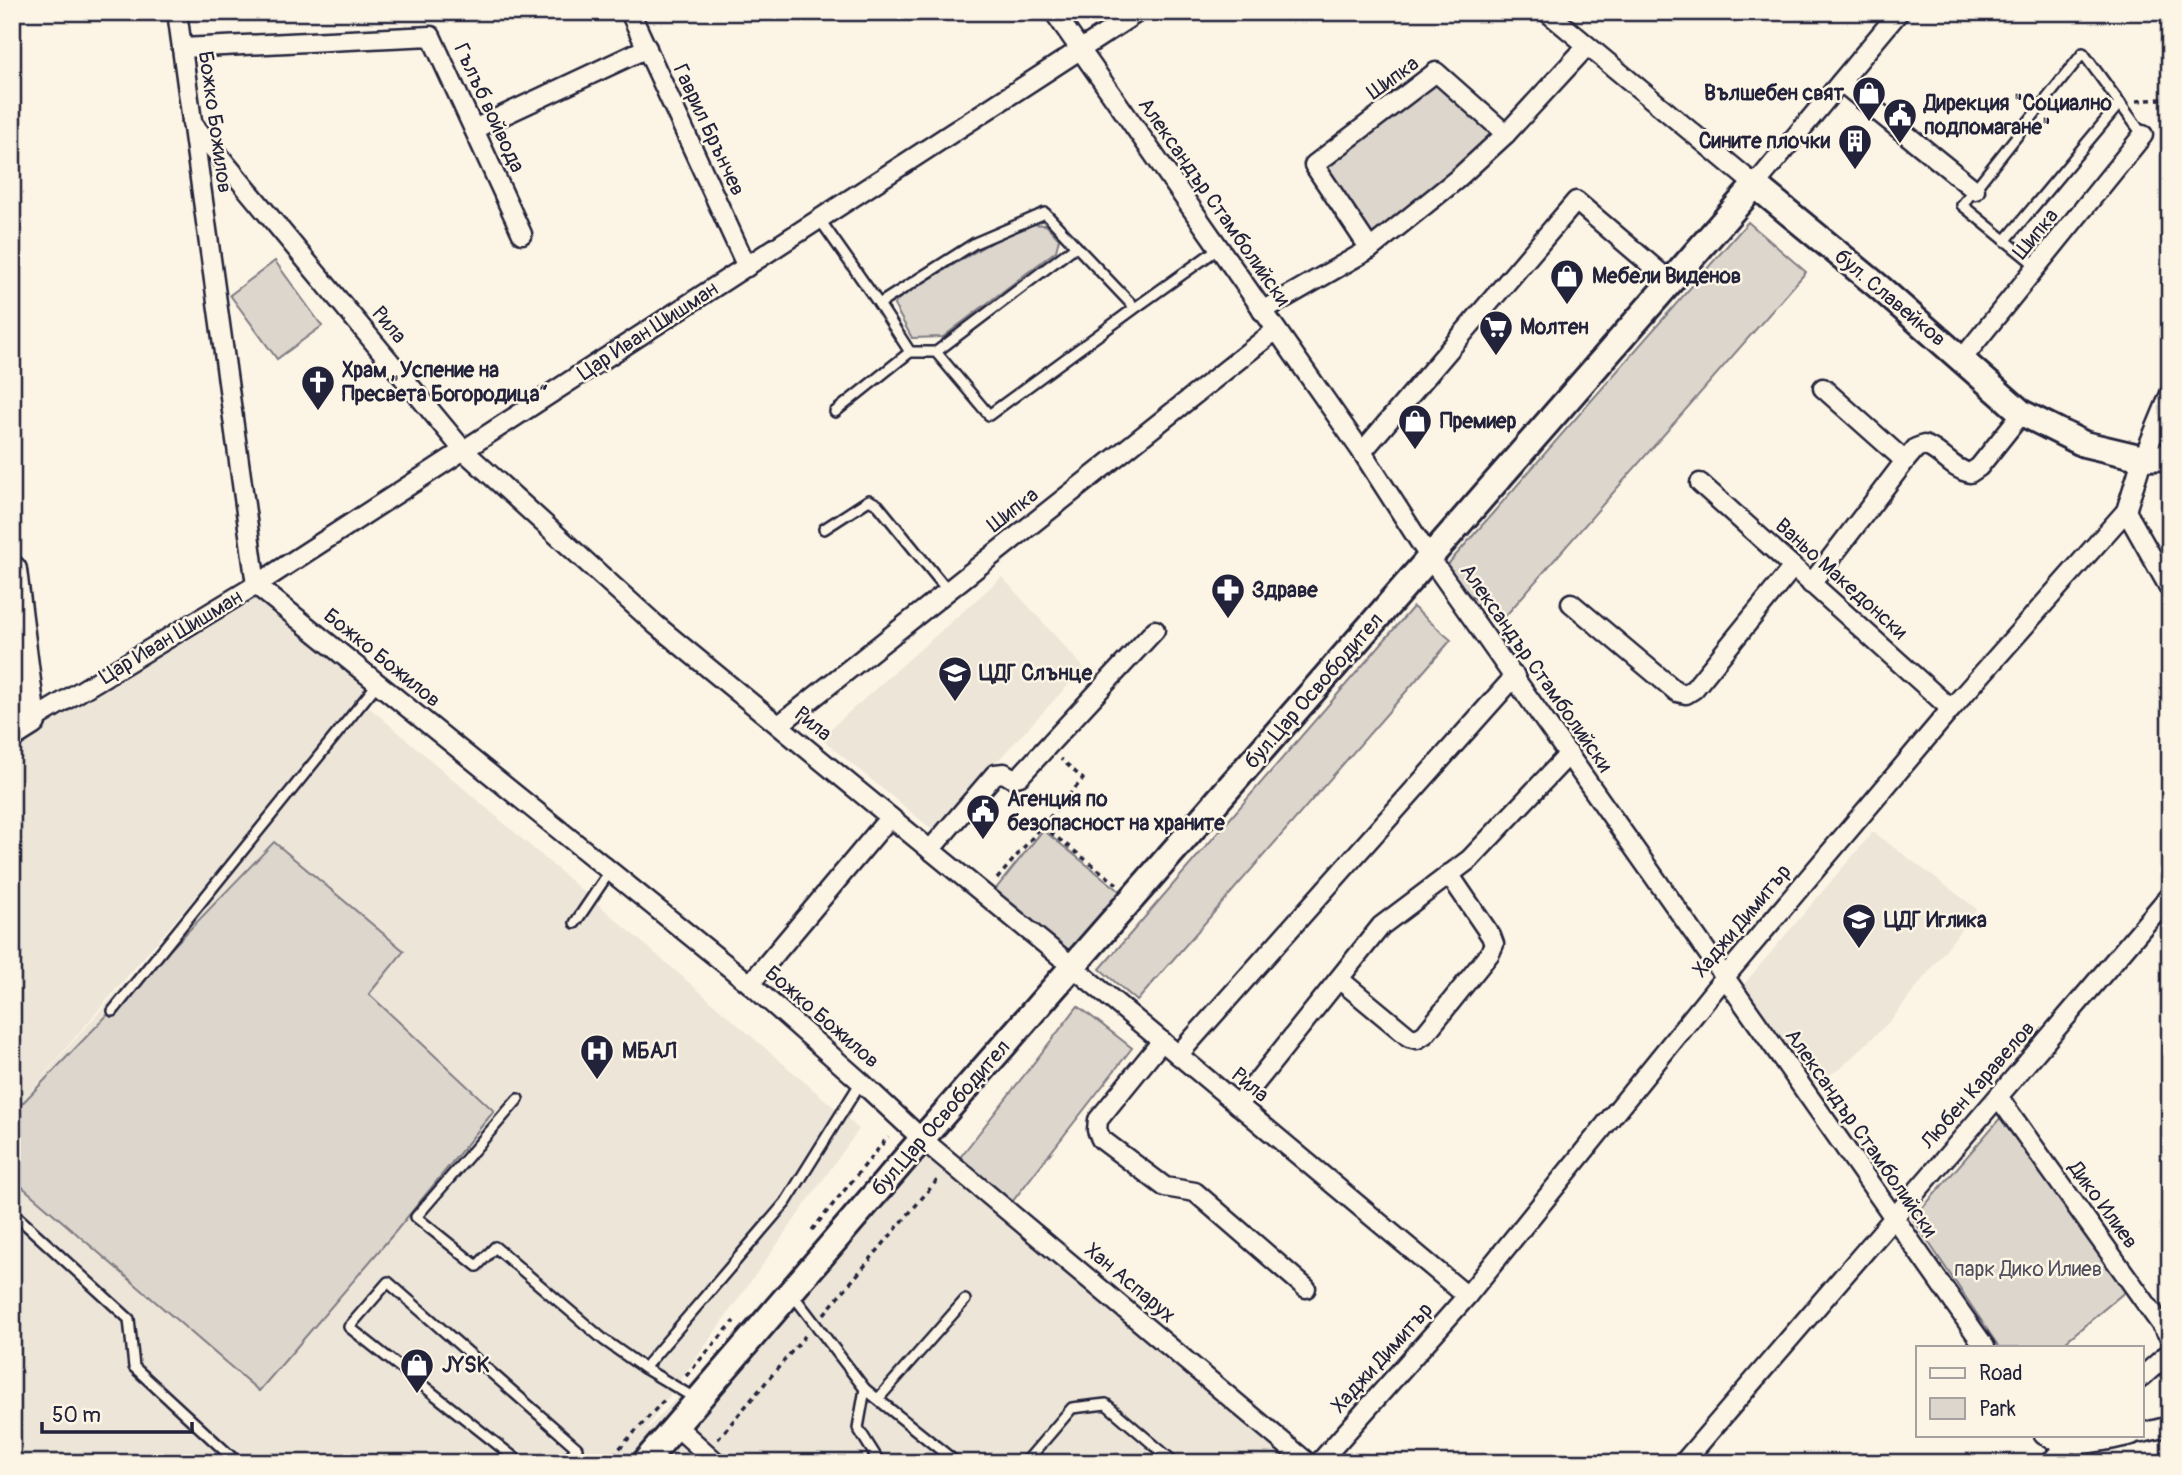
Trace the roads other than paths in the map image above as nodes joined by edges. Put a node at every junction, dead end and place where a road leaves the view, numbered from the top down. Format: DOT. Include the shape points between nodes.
graph roads {
  1 [pos="177,12"];
  2 [pos="630,12"];
  3 [pos="1054,12"];
  4 [pos="1138,12"];
  5 [pos="1547,12"];
  6 [pos="1899,12"];
  7 [pos="1587,46"];
  8 [pos="182,48"];
  9 [pos="647,48"];
  10 [pos="1079,49"];
  11 [pos="1841,82"];
  12 [pos="2120,103"];
  13 [pos="192,122"];
  14 [pos="474,129"];
  15 [pos="1506,134"];
  16 [pos="2143,135"];
  17 [pos="1755,185"];
  18 [pos="1975,190"];
  19 [pos="820,220"];
  20 [pos="522,234"];
  21 [pos="2006,241"];
  22 [pos="1076,246"];
  23 [pos="1219,248"];
  24 [pos="1370,249"];
  25 [pos="747,267"];
  26 [pos="2038,267"];
  27 [pos="1671,282"];
  28 [pos="879,304"];
  29 [pos="1135,308"];
  30 [pos="1262,311"];
  31 [pos="1276,330"];
  32 [pos="910,352"];
  33 [pos="936,352"];
  34 [pos="1962,359"];
  35 [pos="1823,387"];
  36 [pos="2170,394"];
  37 [pos="835,412"];
  38 [pos="2022,413"];
  39 [pos="464,451"];
  40 [pos="1362,452"];
  41 [pos="2170,457"];
  42 [pos="2143,458"];
  43 [pos="1905,461"];
  44 [pos="1700,483"];
  45 [pos="2126,511"];
  46 [pos="824,529"];
  47 [pos="1430,558"];
  48 [pos="1793,567"];
  49 [pos="12,570"];
  50 [pos="1811,583"];
  51 [pos="256,585"];
  52 [pos="2170,589"];
  53 [pos="948,591"];
  54 [pos="1571,603"];
  55 [pos="1156,630"];
  56 [pos="16,634"];
  57 [pos="1515,676"];
  58 [pos="378,683"];
  59 [pos="1951,709"];
  60 [pos="779,726"];
  61 [pos="22,727"];
  62 [pos="1569,754"];
  63 [pos="890,817"];
  64 [pos="930,850"];
  65 [pos="610,871"];
  66 [pos="1449,874"];
  67 [pos="2170,895"];
  68 [pos="575,923"];
  69 [pos="1073,967"];
  70 [pos="1339,978"];
  71 [pos="1724,978"];
  72 [pos="750,984"];
  73 [pos="113,1011"];
  74 [pos="1162,1041"];
  75 [pos="1178,1055"];
  76 [pos="861,1082"];
  77 [pos="1999,1098"];
  78 [pos="517,1099"];
  79 [pos="1238,1105"];
  80 [pos="922,1139"];
  81 [pos="12,1212"];
  82 [pos="1893,1217"];
  83 [pos="1306,1288"];
  84 [pos="791,1292"];
  85 [pos="1467,1296"];
  86 [pos="965,1300"];
  87 [pos="2170,1337"];
  88 [pos="1984,1346"];
  89 [pos="2170,1352"];
  90 [pos="644,1368"];
  91 [pos="2144,1375"];
  92 [pos="865,1389"];
  93 [pos="878,1399"];
  94 [pos="698,1400"];
  95 [pos="676,1426"];
  96 [pos="2170,1426"];
  97 [pos="2144,1432"];
  98 [pos="2051,1436"];
  99 [pos="2128,1436"];
  100 [pos="2071,1439"];
  101 [pos="237,1463"];
  102 [pos="521,1463"];
  103 [pos="564,1463"];
  104 [pos="644,1463"];
  105 [pos="717,1463"];
  106 [pos="880,1463"];
  107 [pos="957,1463"];
  108 [pos="1025,1463"];
  109 [pos="1175,1463"];
  110 [pos="1308,1463"];
  111 [pos="1319,1463"];
  112 [pos="1683,1463"];
  113 [pos="2050,1463"];
  1 -- 8 [label="street, Божко Божилов"];
  2 -- 9 [label="street, Гаврил Брънчев"];
  3 -- 10 [label="street, Александър Стамболийски"];
  4 -- 10 [label="street, Цар Иван Шишман"];
  5 -- 7 [label="street"];
  6 -- 11 [label="street, бул.Цар Освободител"];
  7 -- 15 [label="street"];
  7 -- 17 [label="street"];
  8 -- 13 [label="street, Божко Божилов"];
  8 -- 14 [label="street, Гълъб войвода" via="431,36"];
  9 -- 14 [label="street"];
  9 -- 25 [label="street, Гаврил Брънчев"];
  10 -- 19 [label="street, Цар Иван Шишман"];
  10 -- 23 [label="street, Александър Стамболийски"];
  11 -- 17 [label="street, бул.Цар Освободител"];
  11 -- 18 [label="street"];
  12 -- 16 [label="lane"];
  12 -- 18 [label="lane" via="2083,53"];
  12 -- 21 [label="lane"];
  13 -- 39 [label="street, Рила"];
  13 -- 51 [label="street, Божко Божилов"];
  14 -- 20 [label="street, Гълъб войвода"];
  15 -- 24 [label="street"];
  15 -- 24 [label="street, Шипка" via="1436,72 1314,165"];
  16 -- 26 [label="street, Шипка"];
  17 -- 27 [label="street, бул.Цар Освободител"];
  17 -- 34 [label="street, бул. Славейков"];
  18 -- 21 [label="lane" via="1962,205"];
  19 -- 25 [label="street, Цар Иван Шишман"];
  19 -- 28 [label="lane"];
  21 -- 26 [label="lane"];
  22 -- 28 [label="lane" via="1045,213 975,243"];
  22 -- 29 [label="lane"];
  22 -- 33 [label="lane"];
  23 -- 29 [label="lane"];
  23 -- 30 [label="street, Александър Стамболийски"];
  24 -- 30 [label="street"];
  25 -- 39 [label="street, Цар Иван Шишман"];
  26 -- 34 [label="street, Шипка"];
  27 -- 40 [label="street" via="1576,201"];
  27 -- 47 [label="street, бул.Цар Освободител"];
  28 -- 32 [label="lane"];
  29 -- 33 [label="lane" via="989,415"];
  30 -- 31 [label="street, Александър Стамболийски"];
  31 -- 40 [label="street, Александър Стамболийски"];
  31 -- 53 [label="street, Шипка"];
  32 -- 33 [label="lane"];
  32 -- 37 [label="lane"];
  34 -- 38 [label="street, бул. Славейков"];
  35 -- 43 [label="street"];
  36 -- 42 [label="street, Хаджи Димитър"];
  38 -- 42 [label="street, бул. Славейков" via="2084,444"];
  38 -- 43 [label="street" via="1970,472 1960,471 1924,444"];
  39 -- 51 [label="street, Цар Иван Шишман"];
  39 -- 60 [label="street, Рила" via="656,625"];
  40 -- 47 [label="street, Александър Стамболийски"];
  41 -- 42 [label="street, бул. Славейков"];
  42 -- 45 [label="street, Хаджи Димитър"];
  43 -- 50 [label="street"];
  44 -- 48 [label="street, Ваньо Македонски"];
  45 -- 52 [label="street"];
  45 -- 59 [label="street, Хаджи Димитър"];
  46 -- 53 [label="lane" via="869,499"];
  47 -- 57 [label="street, Александър Стамболийски"];
  47 -- 69 [label="street, бул.Цар Освободител"];
  48 -- 50 [label="street, Ваньо Македонски"];
  48 -- 54 [label="street" via="1686,694 1677,692"];
  49 -- 56 [label="main road"];
  50 -- 59 [label="street, Ваньо Македонски"];
  51 -- 58 [label="street, Божко Божилов"];
  51 -- 61 [label="street, Цар Иван Шишман"];
  53 -- 60 [label="street, Шипка"];
  55 -- 64 [label="street" via="1020,776 995,775"];
  56 -- 61 [label="main road"];
  57 -- 62 [label="street, Александър Стамболийски"];
  57 -- 75 [label="street"];
  58 -- 65 [label="street, Божко Божилов"];
  58 -- 73 [label="lane"];
  59 -- 71 [label="street, Хаджи Димитър"];
  60 -- 63 [label="street, Рила"];
  62 -- 66 [label="street" via="1470,859"];
  62 -- 71 [label="street, Александър Стамболийски"];
  63 -- 64 [label="street, Рила"];
  63 -- 72 [label="street"];
  64 -- 69 [label="street, Рила"];
  65 -- 68 [label="lane"];
  65 -- 72 [label="street, Божко Божилов"];
  66 -- 70 [label="street" via="1381,926"];
  66 -- 70 [label="street" via="1494,944 1425,1034 1409,1037"];
  67 -- 77 [label="street, Любен Каравелов"];
  69 -- 74 [label="street, Рила"];
  69 -- 80 [label="street, бул.Цар Освободител"];
  70 -- 79 [label="street"];
  71 -- 82 [label="street, Александър Стамболийски"];
  71 -- 85 [label="street, Хаджи Димитър"];
  72 -- 76 [label="street, Божко Божилов"];
  74 -- 75 [label="street, Рила"];
  74 -- 83 [label="street" via="1098,1120 1101,1139 1165,1188 1195,1192"];
  75 -- 79 [label="street, Рила"];
  76 -- 80 [label="street, Божко Божилов"];
  76 -- 90 [label="lane" via="786,1202"];
  77 -- 82 [label="street, Любен Каравелов"];
  77 -- 87 [label="street, Дико Илиев"];
  78 -- 90 [label="lane" via="416,1217 477,1266 495,1247"];
  79 -- 85 [label="street, Рила"];
  80 -- 84 [label="street, бул.Цар Освободител"];
  80 -- 110 [label="street, Хан Аспарух"];
  81 -- 101 [label="lane" via="128,1319 134,1367"];
  82 -- 88 [label="street, Александър Стамболийски"];
  82 -- 112 [label="street, Любен Каравелов"];
  84 -- 92 [label="lane"];
  84 -- 94 [label="street, бул.Цар Освободител"];
  85 -- 111 [label="street, Хаджи Димитър"];
  86 -- 93 [label="lane"];
  89 -- 91 [label="street"];
  90 -- 94 [label="lane"];
  92 -- 93 [label="lane"];
  92 -- 106 [label="lane" via="858,1428"];
  93 -- 107 [label="lane"];
  94 -- 95 [label="street, бул.Цар Освободител"];
  95 -- 104 [label="street, бул.Цар Освободител"];
  95 -- 105 [label="street"];
  96 -- 97 [label="street"];
  98 -- 100 [label="street"];
  99 -- 100 [label="street" via="2101,1442"];
  100 -- 113 [label="street"];
  102 -- 103 [label="lane" via="349,1327 388,1282 577,1448"];
  108 -- 109 [label="lane" via="1072,1408 1106,1404"];
}
